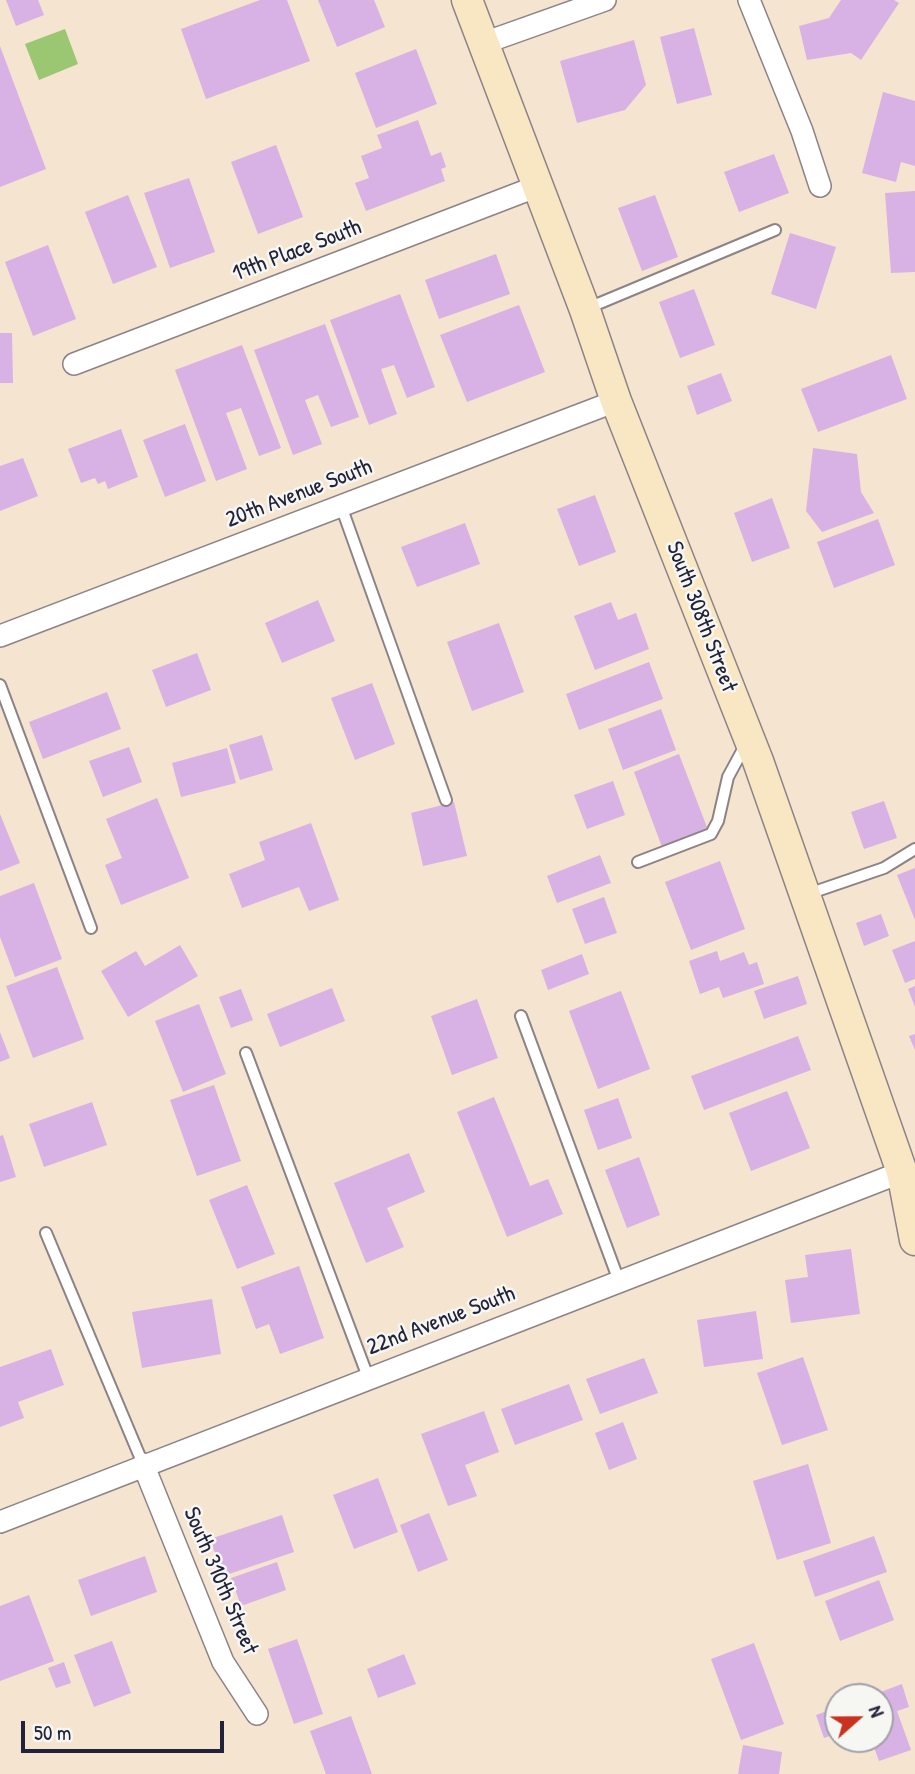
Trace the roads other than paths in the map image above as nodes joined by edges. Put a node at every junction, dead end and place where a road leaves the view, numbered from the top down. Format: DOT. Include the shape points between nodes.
graph roads {
  1 [pos="467,0"];
  2 [pos="605,0"];
  3 [pos="750,0"];
  4 [pos="484,43"];
  5 [pos="538,186"];
  6 [pos="820,186"];
  7 [pos="775,230"];
  8 [pos="585,310"];
  9 [pos="74,364"];
  10 [pos="616,401"];
  11 [pos="341,506"];
  12 [pos="0,636"];
  13 [pos="0,685"];
  14 [pos="748,739"];
  15 [pos="446,800"];
  16 [pos="915,849"];
  17 [pos="638,862"];
  18 [pos="805,895"];
  19 [pos="91,928"];
  20 [pos="521,1016"];
  21 [pos="246,1053"];
  22 [pos="902,1172"];
  23 [pos="46,1233"];
  24 [pos="915,1240"];
  25 [pos="619,1281"];
  26 [pos="368,1377"];
  27 [pos="143,1464"];
  28 [pos="1,1518"];
  29 [pos="257,1714"];
  1 -- 4 [label="street, South 308th Street"];
  2 -- 4 [label="street"];
  3 -- 6 [label="street"];
  4 -- 5 [label="street, South 308th Street"];
  5 -- 8 [label="street, South 308th Street"];
  5 -- 9 [label="street, 19th Place South"];
  7 -- 8 [label="lane"];
  8 -- 10 [label="street, South 308th Street"];
  10 -- 11 [label="street, 20th Avenue South"];
  10 -- 14 [label="street, South 308th Street"];
  11 -- 12 [label="street, 20th Avenue South"];
  11 -- 15 [label="lane"];
  13 -- 19 [label="lane"];
  14 -- 17 [label="lane" via="727,777 711,834"];
  14 -- 18 [label="street, South 308th Street"];
  16 -- 18 [label="lane" via="884,868"];
  18 -- 22 [label="street, South 308th Street"];
  20 -- 25 [label="lane"];
  21 -- 26 [label="lane"];
  22 -- 24 [label="street, South 308th Street"];
  22 -- 25 [label="street, 22nd Avenue South"];
  23 -- 27 [label="lane"];
  25 -- 26 [label="street, 22nd Avenue South"];
  26 -- 27 [label="street, 22nd Avenue South"];
  27 -- 28 [label="street, 22nd Avenue South"];
  27 -- 29 [label="street, South 310th Street" via="223,1662"];
}
